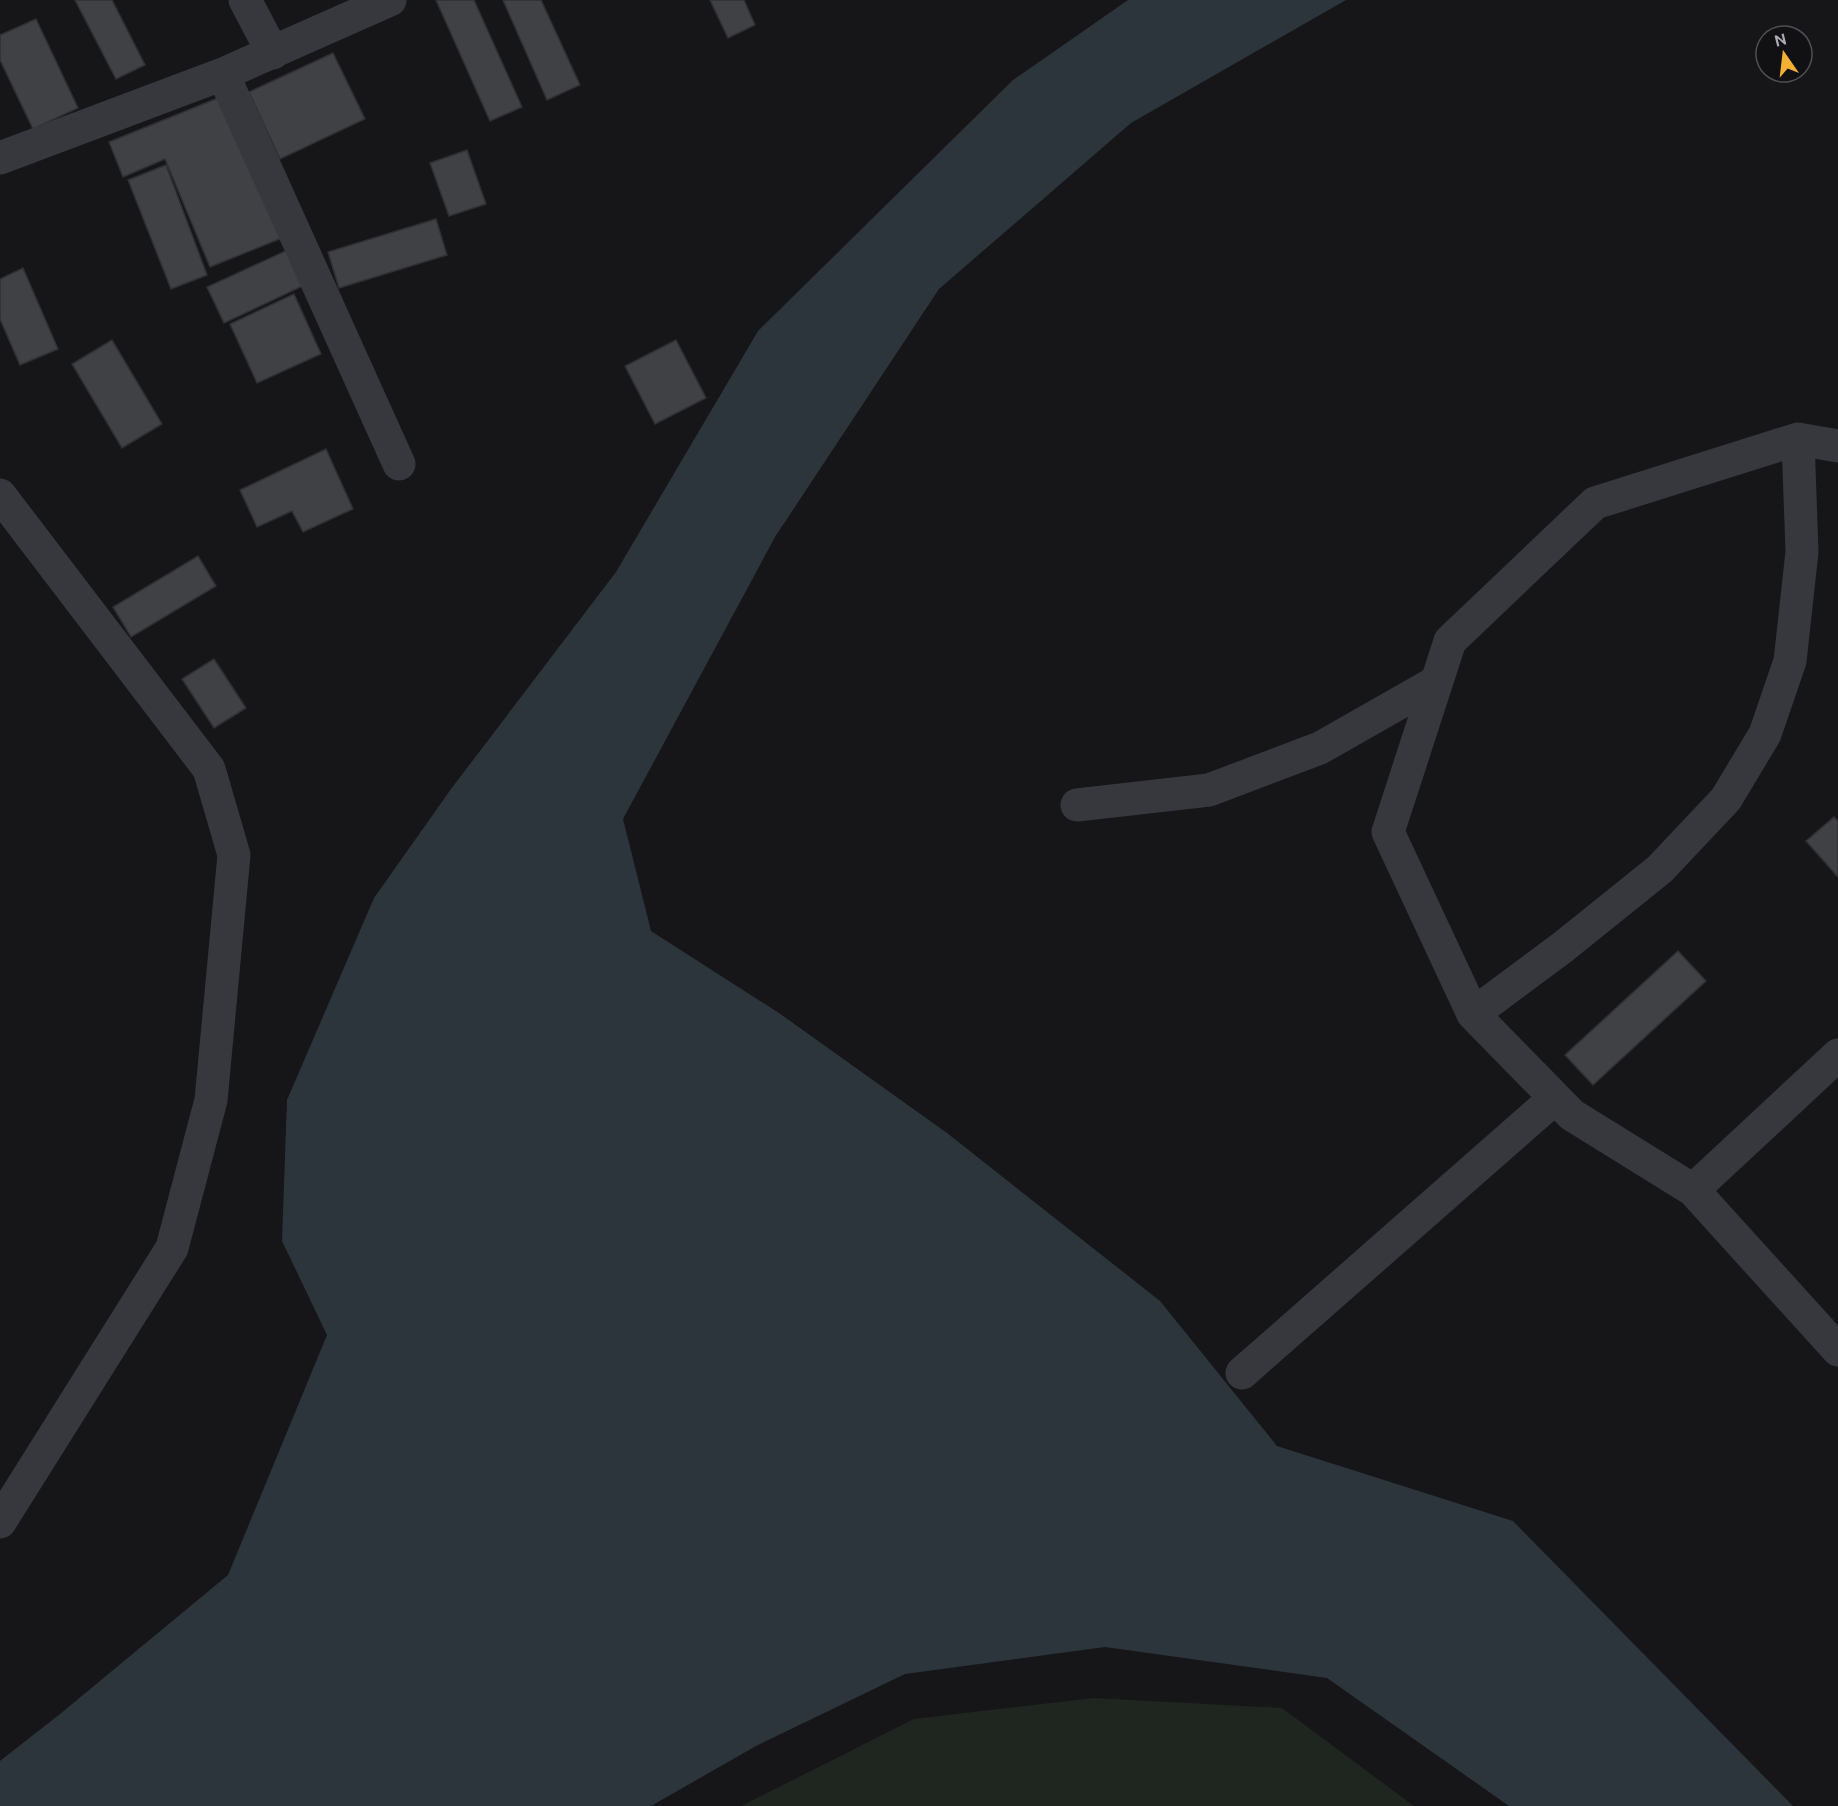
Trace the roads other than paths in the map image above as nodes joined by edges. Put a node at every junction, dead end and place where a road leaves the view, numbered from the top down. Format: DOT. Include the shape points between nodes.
graph roads {
  1 [pos="245,0"];
  2 [pos="390,0"];
  3 [pos="273,53"];
  4 [pos="223,74"];
  5 [pos="0,158"];
  6 [pos="1798,438"];
  7 [pos="1838,446"];
  8 [pos="399,464"];
  9 [pos="0,495"];
  10 [pos="1436,682"];
  11 [pos="1077,805"];
  12 [pos="1473,1014"];
  13 [pos="1838,1055"];
  14 [pos="1555,1098"];
  15 [pos="1693,1190"];
  16 [pos="1838,1350"];
  17 [pos="1242,1372"];
  18 [pos="0,1522"];
  1 -- 3 [label="street"];
  2 -- 3 [label="street"];
  3 -- 4 [label="street"];
  4 -- 5 [label="street"];
  4 -- 8 [label="street"];
  6 -- 7 [label="street"];
  6 -- 10 [label="street" via="1595,503 1450,641"];
  6 -- 12 [label="street" via="1802,552 1790,661 1765,734 1726,799 1660,869"];
  9 -- 18 [label="street" via="209,769 234,855 211,1100 172,1248"];
  10 -- 11 [label="street" via="1320,748 1209,790"];
  10 -- 12 [label="street" via="1388,832"];
  12 -- 14 [label="street"];
  13 -- 15 [label="street"];
  14 -- 15 [label="street" via="1572,1115"];
  14 -- 17 [label="street"];
  15 -- 16 [label="street"];
}
